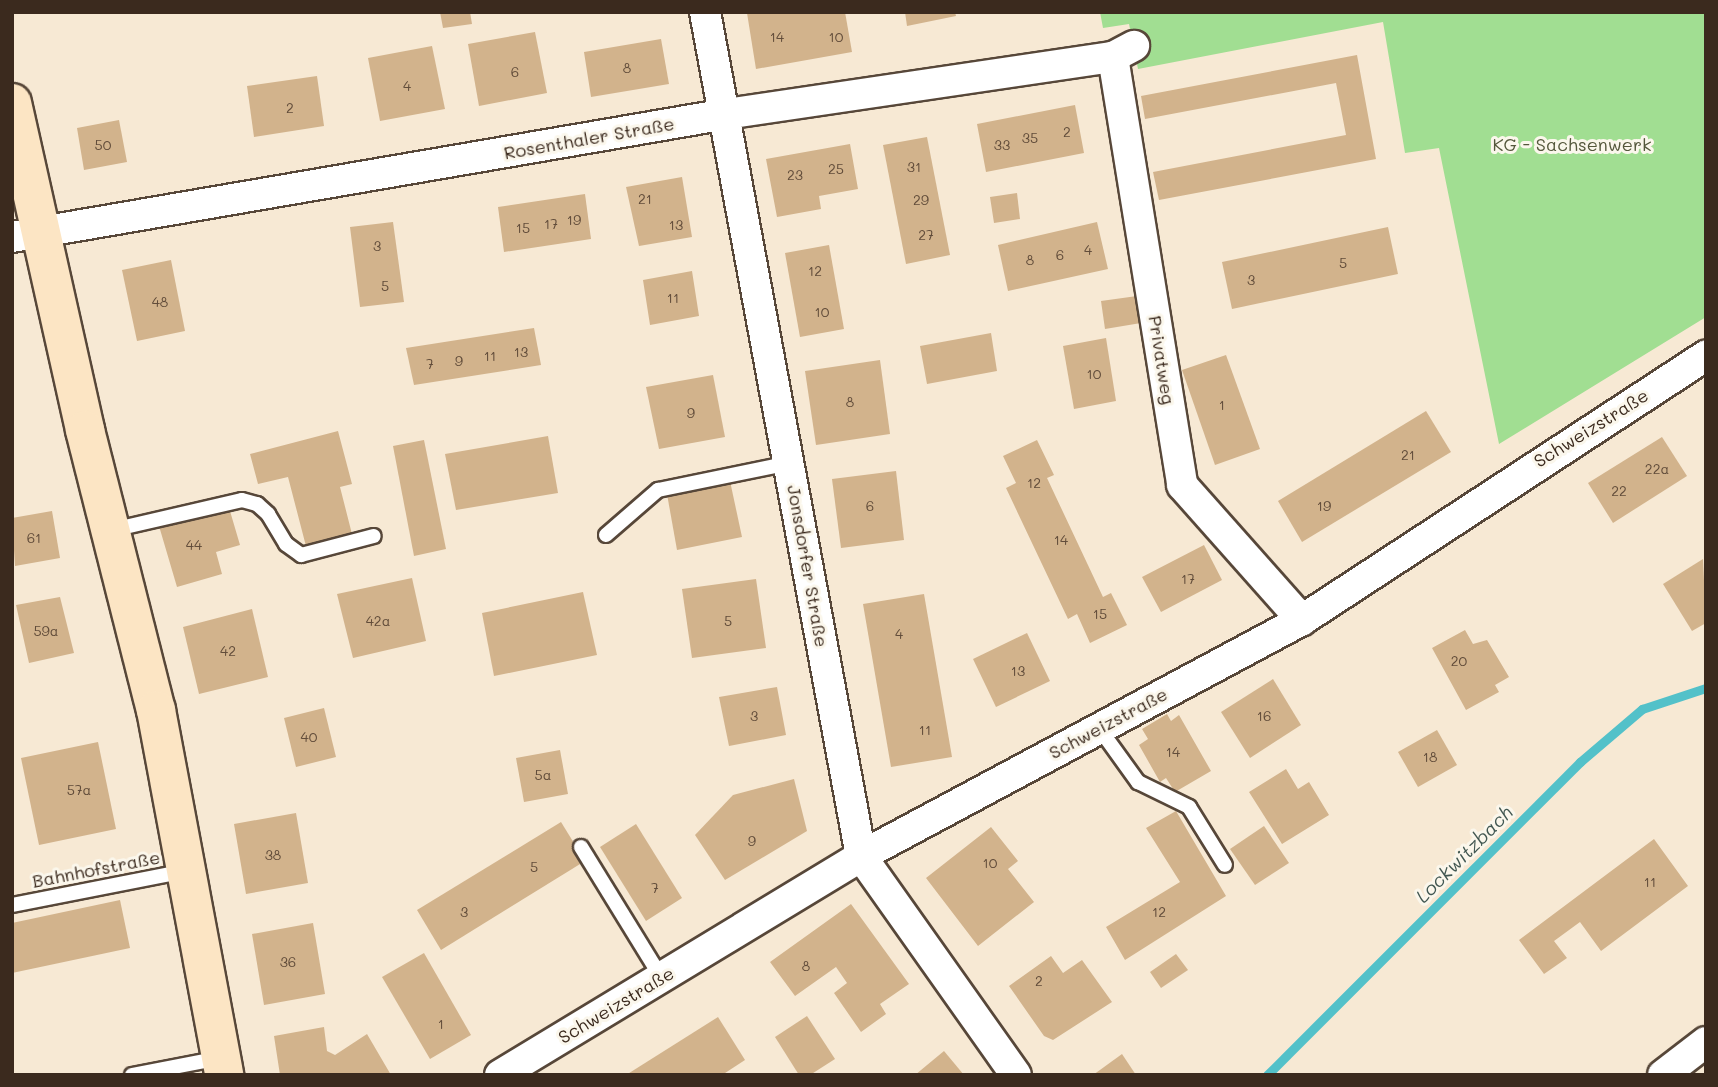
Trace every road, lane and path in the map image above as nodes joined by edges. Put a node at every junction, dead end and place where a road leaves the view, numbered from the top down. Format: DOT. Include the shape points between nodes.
graph roads {
  1 [pos="705,12"];
  2 [pos="1124,51"];
  3 [pos="12,103"];
  4 [pos="726,114"];
  5 [pos="27,236"];
  6 [pos="1706,356"];
  7 [pos="789,463"];
  8 [pos="110,531"];
  9 [pos="607,535"];
  10 [pos="374,536"];
  11 [pos="1302,620"];
  12 [pos="1099,728"];
  13 [pos="581,847"];
  14 [pos="861,856"];
  15 [pos="1225,865"];
  16 [pos="187,871"];
  17 [pos="12,905"];
  18 [pos="662,977"];
  19 [pos="1706,1042"];
  20 [pos="222,1066"];
  21 [pos="132,1075"];
  22 [pos="500,1075"];
  23 [pos="1016,1075"];
  24 [pos="1663,1075"];
  1 -- 4 [label="street, Jonsdorfer Straße"];
  2 -- 4 [label="street, Rosenthaler Straße"];
  2 -- 11 [label="street, Privatweg" via="1182,485"];
  3 -- 5 [label="street"];
  4 -- 5 [label="street, Rosenthaler Straße"];
  4 -- 7 [label="street, Jonsdorfer Straße"];
  5 -- 8 [label="street"];
  6 -- 11 [label="street, Schweizstraße"];
  7 -- 9 [label="lane" via="658,490"];
  7 -- 14 [label="street, Jonsdorfer Straße"];
  8 -- 10 [label="lane" via="242,500 262,509 286,544 301,555"];
  8 -- 16 [label="street" via="156,710"];
  11 -- 12 [label="street, Schweizstraße"];
  12 -- 14 [label="street, Schweizstraße"];
  12 -- 15 [label="lane" via="1138,782 1189,807"];
  13 -- 18 [label="lane"];
  14 -- 18 [label="street, Schweizstraße"];
  14 -- 23 [label="street, Jonsdorfer Straße"];
  16 -- 17 [label="lane, Bahnhofstraße"];
  16 -- 20 [label="street"];
  18 -- 22 [label="street, Schweizstraße"];
  19 -- 24 [label="street"];
  20 -- 21 [label="lane"];
}
